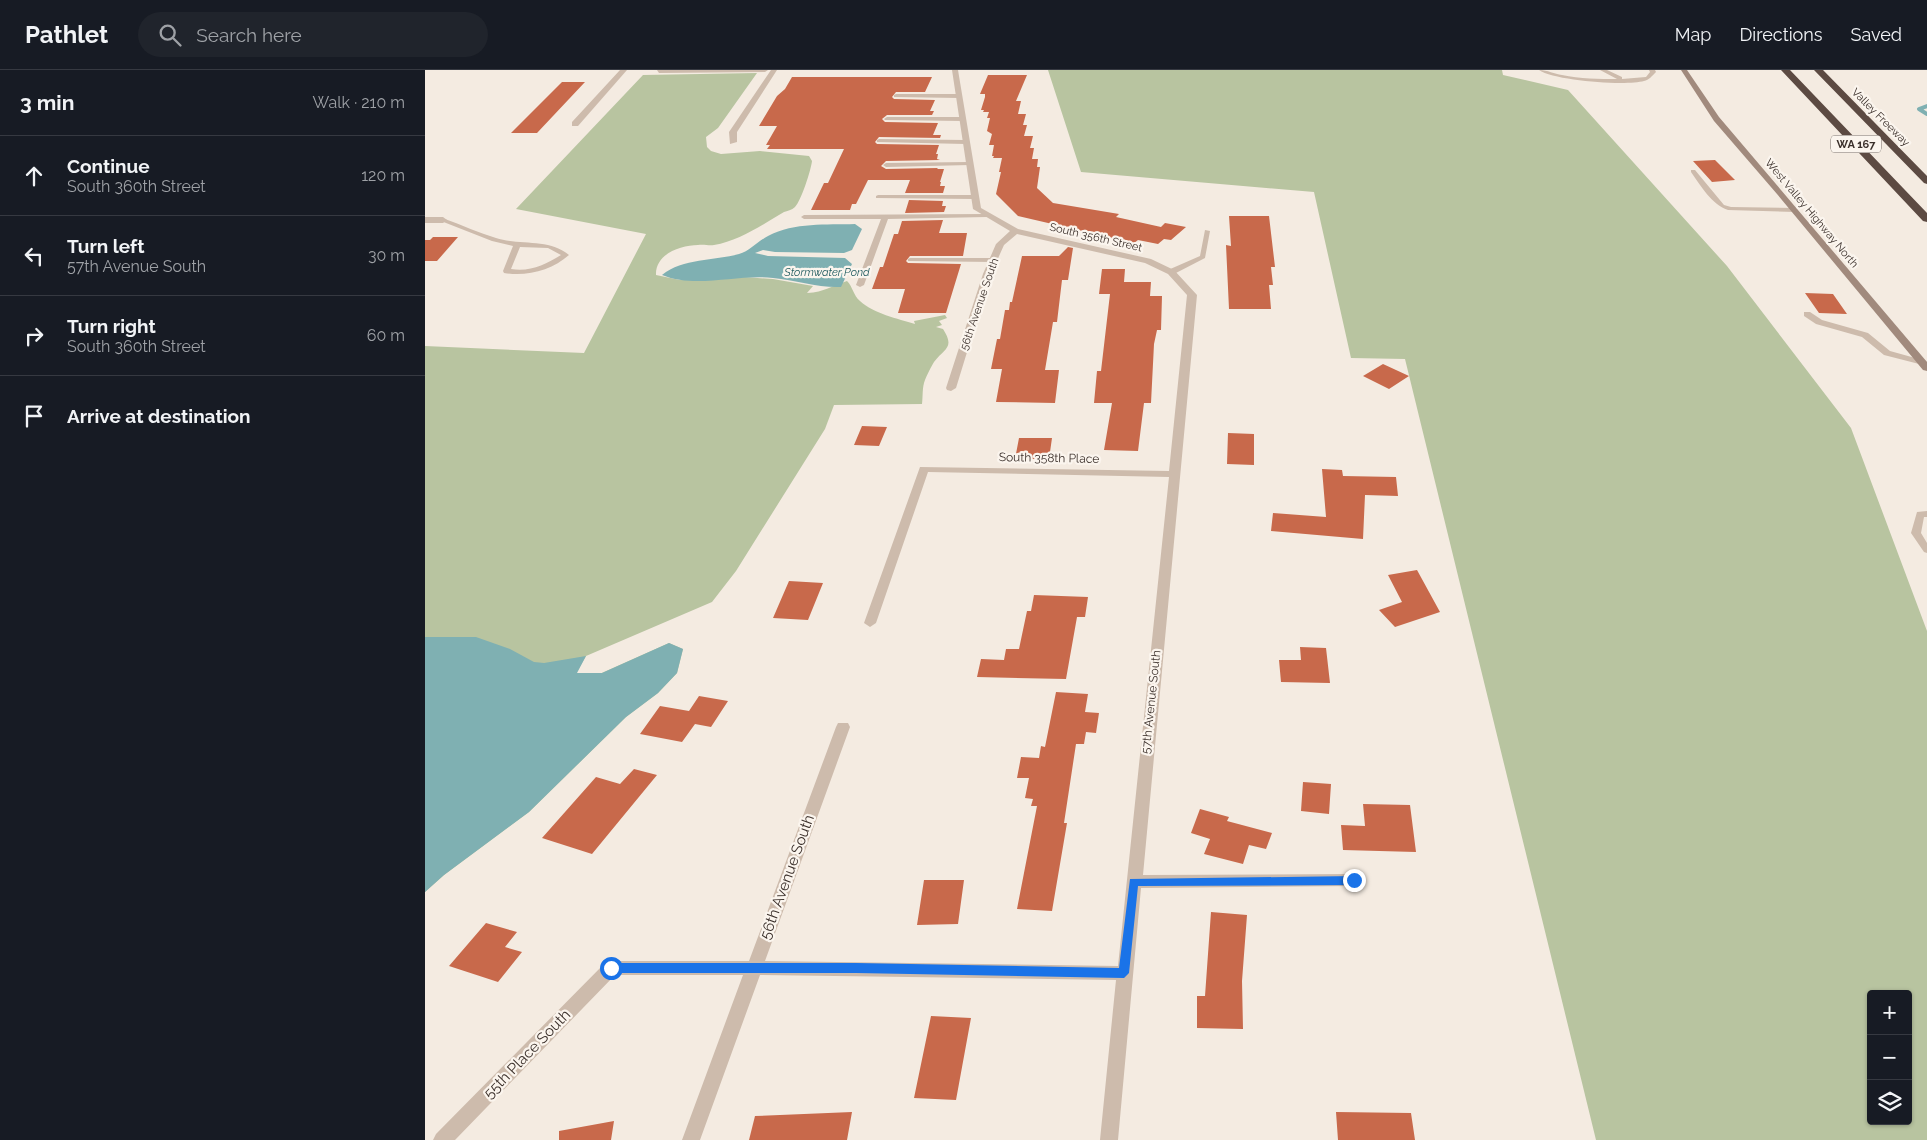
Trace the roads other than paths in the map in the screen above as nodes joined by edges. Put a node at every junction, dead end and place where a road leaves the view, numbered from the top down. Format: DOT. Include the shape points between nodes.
graph roads {
  1 [pos="624,70"];
  2 [pos="765,70"];
  3 [pos="774,70"];
  4 [pos="955,70"];
  5 [pos="1542,70"];
  6 [pos="1603,70"];
  7 [pos="1652,70"];
  8 [pos="1684,70"];
  9 [pos="1785,70"];
  10 [pos="1818,70"];
  11 [pos="659,71"];
  12 [pos="1643,80"];
  13 [pos="896,96"];
  14 [pos="959,96"];
  15 [pos="887,119"];
  16 [pos="962,119"];
  17 [pos="575,124"];
  18 [pos="879,141"];
  19 [pos="733,142"];
  20 [pos="965,142"];
  21 [pos="968,164"];
  22 [pos="886,165"];
  23 [pos="1693,171"];
  24 [pos="1927,181"];
  25 [pos="878,197"];
  26 [pos="973,197"];
  27 [pos="1795,210"];
  28 [pos="985,216"];
  29 [pos="804,217"];
  30 [pos="885,217"];
  31 [pos="1927,219"];
  32 [pos="425,220"];
  33 [pos="443,220"];
  34 [pos="1015,230"];
  35 [pos="1207,231"];
  36 [pos="517,245"];
  37 [pos="910,260"];
  38 [pos="993,260"];
  39 [pos="1171,272"];
  40 [pos="860,285"];
  41 [pos="1807,314"];
  42 [pos="1925,366"];
  43 [pos="951,388"];
  44 [pos="1173,474"];
  45 [pos="1927,514"];
  46 [pos="1927,550"];
  47 [pos="869,623"];
  48 [pos="843,727"];
  49 [pos="1354,880"];
  50 [pos="1133,882"];
  51 [pos="753,968"];
  52 [pos="1124,973"];
  53 [pos="442,1140"];
  54 [pos="691,1140"];
  55 [pos="1109,1140"];
  1 -- 17 [label="street"];
  2 -- 11 [label="lane"];
  3 -- 19 [label="street" via="733,132"];
  4 -- 14 [label="street"];
  5 -- 12 [label="lane" via="1586,79"];
  6 -- 12 [label="lane" via="1618,77"];
  7 -- 12 [label="lane"];
  8 -- 27 [label="main road, West Valley Highway North" via="1716,120"];
  9 -- 31 [label="highway, WA 167"];
  10 -- 24 [label="highway, Valley Freeway / WA 167"];
  13 -- 14 [label="lane"];
  14 -- 16 [label="street"];
  15 -- 16 [label="lane"];
  16 -- 20 [label="street"];
  18 -- 20 [label="lane"];
  20 -- 21 [label="street"];
  21 -- 22 [label="lane"];
  21 -- 26 [label="street"];
  23 -- 27 [label="lane" via="1722,206 1730,209"];
  25 -- 26 [label="lane"];
  26 -- 28 [label="street" via="977,209"];
  27 -- 42 [label="main road, West Valley Highway North"];
  28 -- 30 [label="lane"];
  28 -- 34 [label="street"];
  29 -- 30 [label="lane"];
  30 -- 40 [label="lane"];
  32 -- 33 [label="street"];
  33 -- 36 [label="lane" via="494,240"];
  34 -- 38 [label="street, 56th Avenue South" via="1000,244"];
  34 -- 39 [label="street, South 356th Street" via="1148,261"];
  35 -- 39 [label="lane" via="1203,257"];
  36 -- 36 [label="lane" via="507,271 516,273 545,268 566,255 549,246"];
  37 -- 38 [label="lane"];
  38 -- 43 [label="street, 56th Avenue South"];
  39 -- 44 [label="street, 57th Avenue South" via="1192,295"];
  41 -- 42 [label="lane" via="1819,322 1865,335 1892,355"];
  44 -- 47 [label="street, South 358th Place" via="924,469"];
  44 -- 50 [label="street, 57th Avenue South"];
  45 -- 46 [label="lane" via="1920,514 1915,532"];
  48 -- 51 [label="street, 56th Avenue South"];
  49 -- 50 [label="street"];
  50 -- 52 [label="street, 57th Avenue South"];
  51 -- 52 [label="street"];
  51 -- 53 [label="street, 55th Place South" via="611,968"];
  51 -- 54 [label="street, 56th Avenue South"];
  52 -- 55 [label="street, 57th Avenue South"];
}
